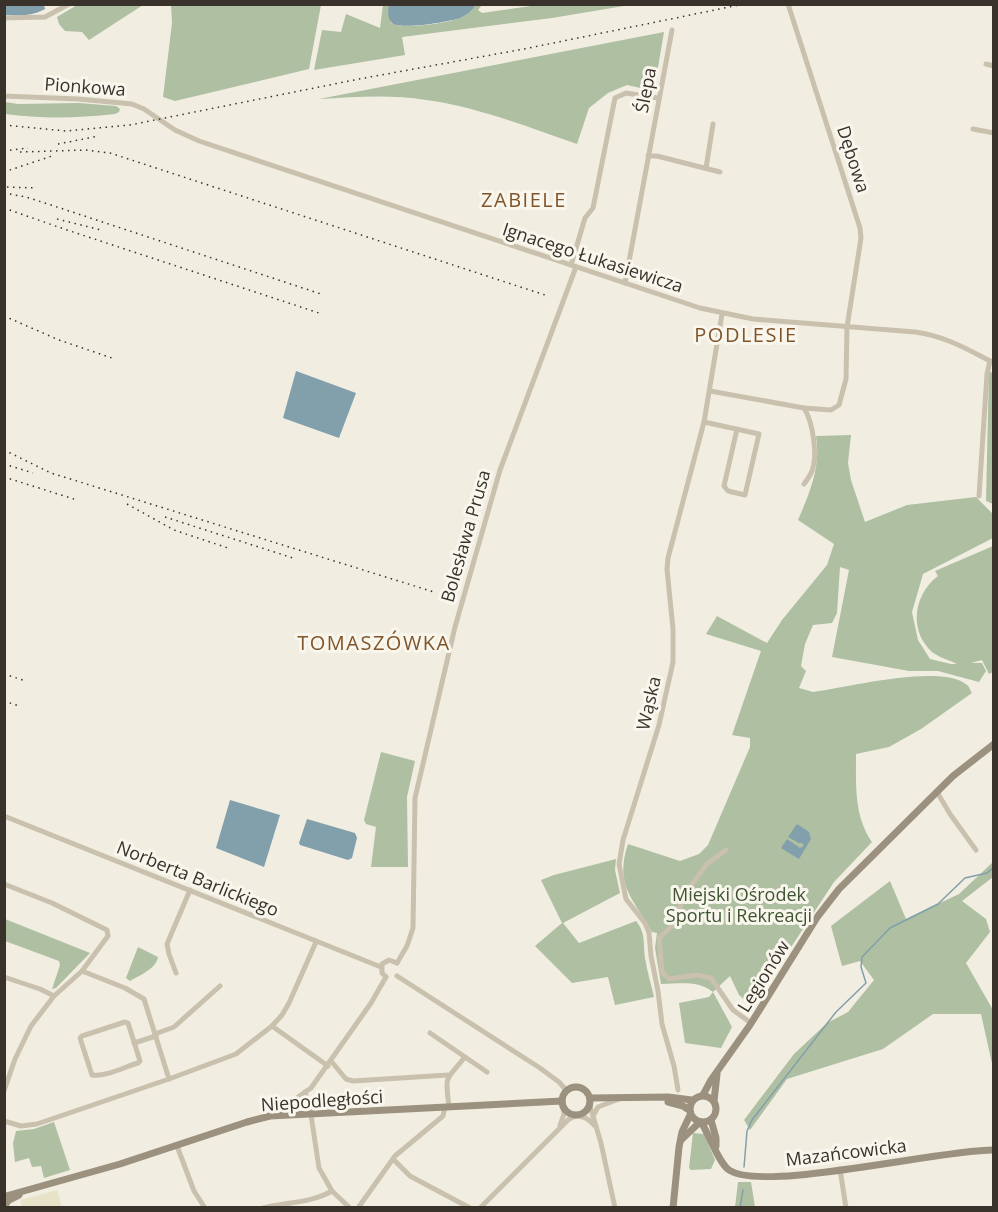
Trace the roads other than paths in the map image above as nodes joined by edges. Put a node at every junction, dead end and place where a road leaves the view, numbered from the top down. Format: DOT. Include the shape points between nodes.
graph roads {
  1 [pos="69,4"];
  2 [pos="788,4"];
  3 [pos="4,18"];
  4 [pos="672,30"];
  5 [pos="986,64"];
  6 [pos="993,66"];
  7 [pos="4,96"];
  8 [pos="658,98"];
  9 [pos="160,119"];
  10 [pos="713,124"];
  11 [pos="973,129"];
  12 [pos="993,133"];
  13 [pos="648,156"];
  14 [pos="705,168"];
  15 [pos="720,172"];
  16 [pos="573,266"];
  17 [pos="626,283"];
  18 [pos="722,314"];
  19 [pos="847,327"];
  20 [pos="992,362"];
  21 [pos="710,391"];
  22 [pos="804,408"];
  23 [pos="704,422"];
  24 [pos="737,429"];
  25 [pos="804,484"];
  26 [pos="979,496"];
  27 [pos="993,744"];
  28 [pos="937,792"];
  29 [pos="4,816"];
  30 [pos="726,850"];
  31 [pos="976,850"];
  32 [pos="4,884"];
  33 [pos="190,890"];
  34 [pos="650,936"];
  35 [pos="659,938"];
  36 [pos="316,942"];
  37 [pos="397,963"];
  38 [pos="381,967"];
  39 [pos="82,971"];
  40 [pos="176,973"];
  41 [pos="4,976"];
  42 [pos="397,976"];
  43 [pos="386,977"];
  44 [pos="220,986"];
  45 [pos="54,996"];
  46 [pos="751,1023"];
  47 [pos="272,1026"];
  48 [pos="430,1033"];
  49 [pos="155,1035"];
  50 [pos="134,1043"];
  51 [pos="465,1057"];
  52 [pos="330,1064"];
  53 [pos="487,1072"];
  54 [pos="717,1074"];
  55 [pos="448,1075"];
  56 [pos="169,1079"];
  57 [pos="566,1090"];
  58 [pos="678,1090"];
  59 [pos="4,1091"];
  60 [pos="305,1092"];
  61 [pos="703,1095"];
  62 [pos="621,1098"];
  63 [pos="660,1098"];
  64 [pos="692,1101"];
  65 [pos="590,1102"];
  66 [pos="714,1102"];
  67 [pos="562,1104"];
  68 [pos="448,1107"];
  69 [pos="690,1112"];
  70 [pos="311,1115"];
  71 [pos="578,1115"];
  72 [pos="270,1116"];
  73 [pos="592,1118"];
  74 [pos="711,1120"];
  75 [pos="4,1121"];
  76 [pos="700,1122"];
  77 [pos="594,1125"];
  78 [pos="558,1129"];
  79 [pos="681,1140"];
  80 [pos="177,1146"];
  81 [pos="716,1148"];
  82 [pos="993,1150"];
  83 [pos="393,1159"];
  84 [pos="840,1169"];
  85 [pos="332,1191"];
  86 [pos="6,1202"];
  87 [pos="205,1208"];
  88 [pos="263,1208"];
  89 [pos="350,1208"];
  90 [pos="358,1208"];
  91 [pos="470,1208"];
  92 [pos="480,1208"];
  93 [pos="615,1208"];
  94 [pos="673,1208"];
  95 [pos="846,1208"];
  1 -- 3 [label="street" via="45,17"];
  2 -- 19 [label="street, Dębowa" via="860,228"];
  4 -- 8 [label="street, Ślepa"];
  5 -- 6 [label="street"];
  7 -- 9 [label="street, Pionkowa" via="120,102"];
  8 -- 13 [label="street, Ślepa"];
  8 -- 16 [label="street, Bolesława Prusa" via="626,93 615,98 593,208 585,218"];
  9 -- 16 [label="street, Ignacego Łukasiewicza" via="198,141"];
  10 -- 14 [label="street"];
  11 -- 12 [label="street"];
  13 -- 14 [label="street"];
  13 -- 17 [label="street, Ślepa"];
  14 -- 15 [label="street"];
  16 -- 17 [label="street, Ignacego Łukasiewicza"];
  16 -- 37 [label="street, Bolesława Prusa" via="500,470 455,627 415,798 413,928"];
  17 -- 18 [label="street, Ignacego Łukasiewicza"];
  18 -- 19 [label="street, Ignacego Łukasiewicza"];
  18 -- 21 [label="street, Wąska"];
  19 -- 20 [label="street, Ignacego Łukasiewicza" via="936,335"];
  19 -- 22 [label="street, Dębowa" via="846,372 839,405 831,410"];
  20 -- 26 [label="street" via="987,374"];
  21 -- 22 [label="street"];
  21 -- 23 [label="street, Wąska"];
  22 -- 25 [label="street" via="812,425 814,459"];
  23 -- 24 [label="street"];
  23 -- 34 [label="street, Wąska" via="668,558 673,662 659,725 620,855 626,899"];
  24 -- 24 [label="street" via="759,434 745,495 728,491 724,486"];
  27 -- 28 [label="street, Legionów"];
  28 -- 31 [label="street"];
  28 -- 46 [label="street, Legionów" via="828,902"];
  29 -- 33 [label="street, Norberta Barlickiego"];
  30 -- 35 [label="street" via="707,864 684,894 675,923"];
  32 -- 39 [label="street" via="107,930 108,936"];
  33 -- 36 [label="street, Norberta Barlickiego"];
  33 -- 40 [label="street" via="167,944"];
  34 -- 35 [label="street"];
  34 -- 58 [label="street, Wąska" via="662,1024"];
  35 -- 46 [label="street" via="664,976 711,978 733,1010"];
  36 -- 38 [label="street, Norberta Barlickiego"];
  36 -- 47 [label="street" via="289,1003"];
  37 -- 38 [label="street" via="389,960"];
  37 -- 42 [label="street"];
  38 -- 43 [label="street"];
  39 -- 45 [label="street"];
  39 -- 49 [label="street" via="144,999"];
  41 -- 45 [label="street"];
  42 -- 43 [label="street"];
  42 -- 57 [label="street" via="540,1068"];
  43 -- 52 [label="street"];
  44 -- 49 [label="street" via="174,1027"];
  45 -- 59 [label="street" via="31,1026"];
  46 -- 54 [label="street, Legionów"];
  47 -- 52 [label="street"];
  47 -- 56 [label="street" via="229,1058"];
  48 -- 51 [label="street"];
  49 -- 50 [label="street"];
  49 -- 56 [label="street"];
  50 -- 50 [label="street" via="125,1022 80,1038 92,1075 96,1076 138,1063"];
  51 -- 53 [label="street"];
  51 -- 55 [label="street"];
  52 -- 55 [label="street" via="353,1081"];
  52 -- 60 [label="street"];
  54 -- 61 [label="street, Legionów"];
  54 -- 66 [label="street, Legionów"];
  55 -- 68 [label="street"];
  56 -- 75 [label="street" via="27,1126"];
  57 -- 65 [label="street" via="581,1087 588,1092"];
  57 -- 67 [label="street"];
  60 -- 70 [label="street"];
  60 -- 72 [label="street"];
  61 -- 64 [label="street"];
  61 -- 66 [label="street"];
  62 -- 63 [label="street"];
  62 -- 65 [label="street"];
  62 -- 73 [label="street" via="598,1107"];
  63 -- 64 [label="street"];
  63 -- 69 [label="street"];
  64 -- 69 [label="street"];
  65 -- 71 [label="street" via="587,1111"];
  65 -- 73 [label="street"];
  66 -- 74 [label="street" via="716,1109"];
  67 -- 68 [label="street, Niepodległości"];
  67 -- 71 [label="street" via="568,1113"];
  67 -- 78 [label="street" via="564,1114"];
  68 -- 70 [label="street, Niepodległości"];
  68 -- 83 [label="street" via="443,1116"];
  69 -- 76 [label="street"];
  69 -- 79 [label="street"];
  70 -- 72 [label="street, Niepodległości"];
  70 -- 85 [label="street" via="319,1168"];
  71 -- 77 [label="street"];
  71 -- 78 [label="street"];
  72 -- 80 [label="street, Niepodległości"];
  73 -- 77 [label="street"];
  74 -- 76 [label="street"];
  74 -- 81 [label="street, Mazańcowicka"];
  76 -- 79 [label="street"];
  76 -- 81 [label="street, Mazańcowicka"];
  77 -- 93 [label="street"];
  78 -- 92 [label="street"];
  79 -- 94 [label="street"];
  80 -- 86 [label="street, Niepodległości" via="23,1191"];
  80 -- 87 [label="street" via="194,1191"];
  81 -- 84 [label="street, Mazańcowicka" via="728,1169 740,1174 791,1176"];
  82 -- 84 [label="street, Mazańcowicka"];
  83 -- 90 [label="street"];
  83 -- 91 [label="street" via="410,1176"];
  84 -- 95 [label="street"];
  85 -- 88 [label="street" via="317,1200"];
  85 -- 89 [label="street"];
}
